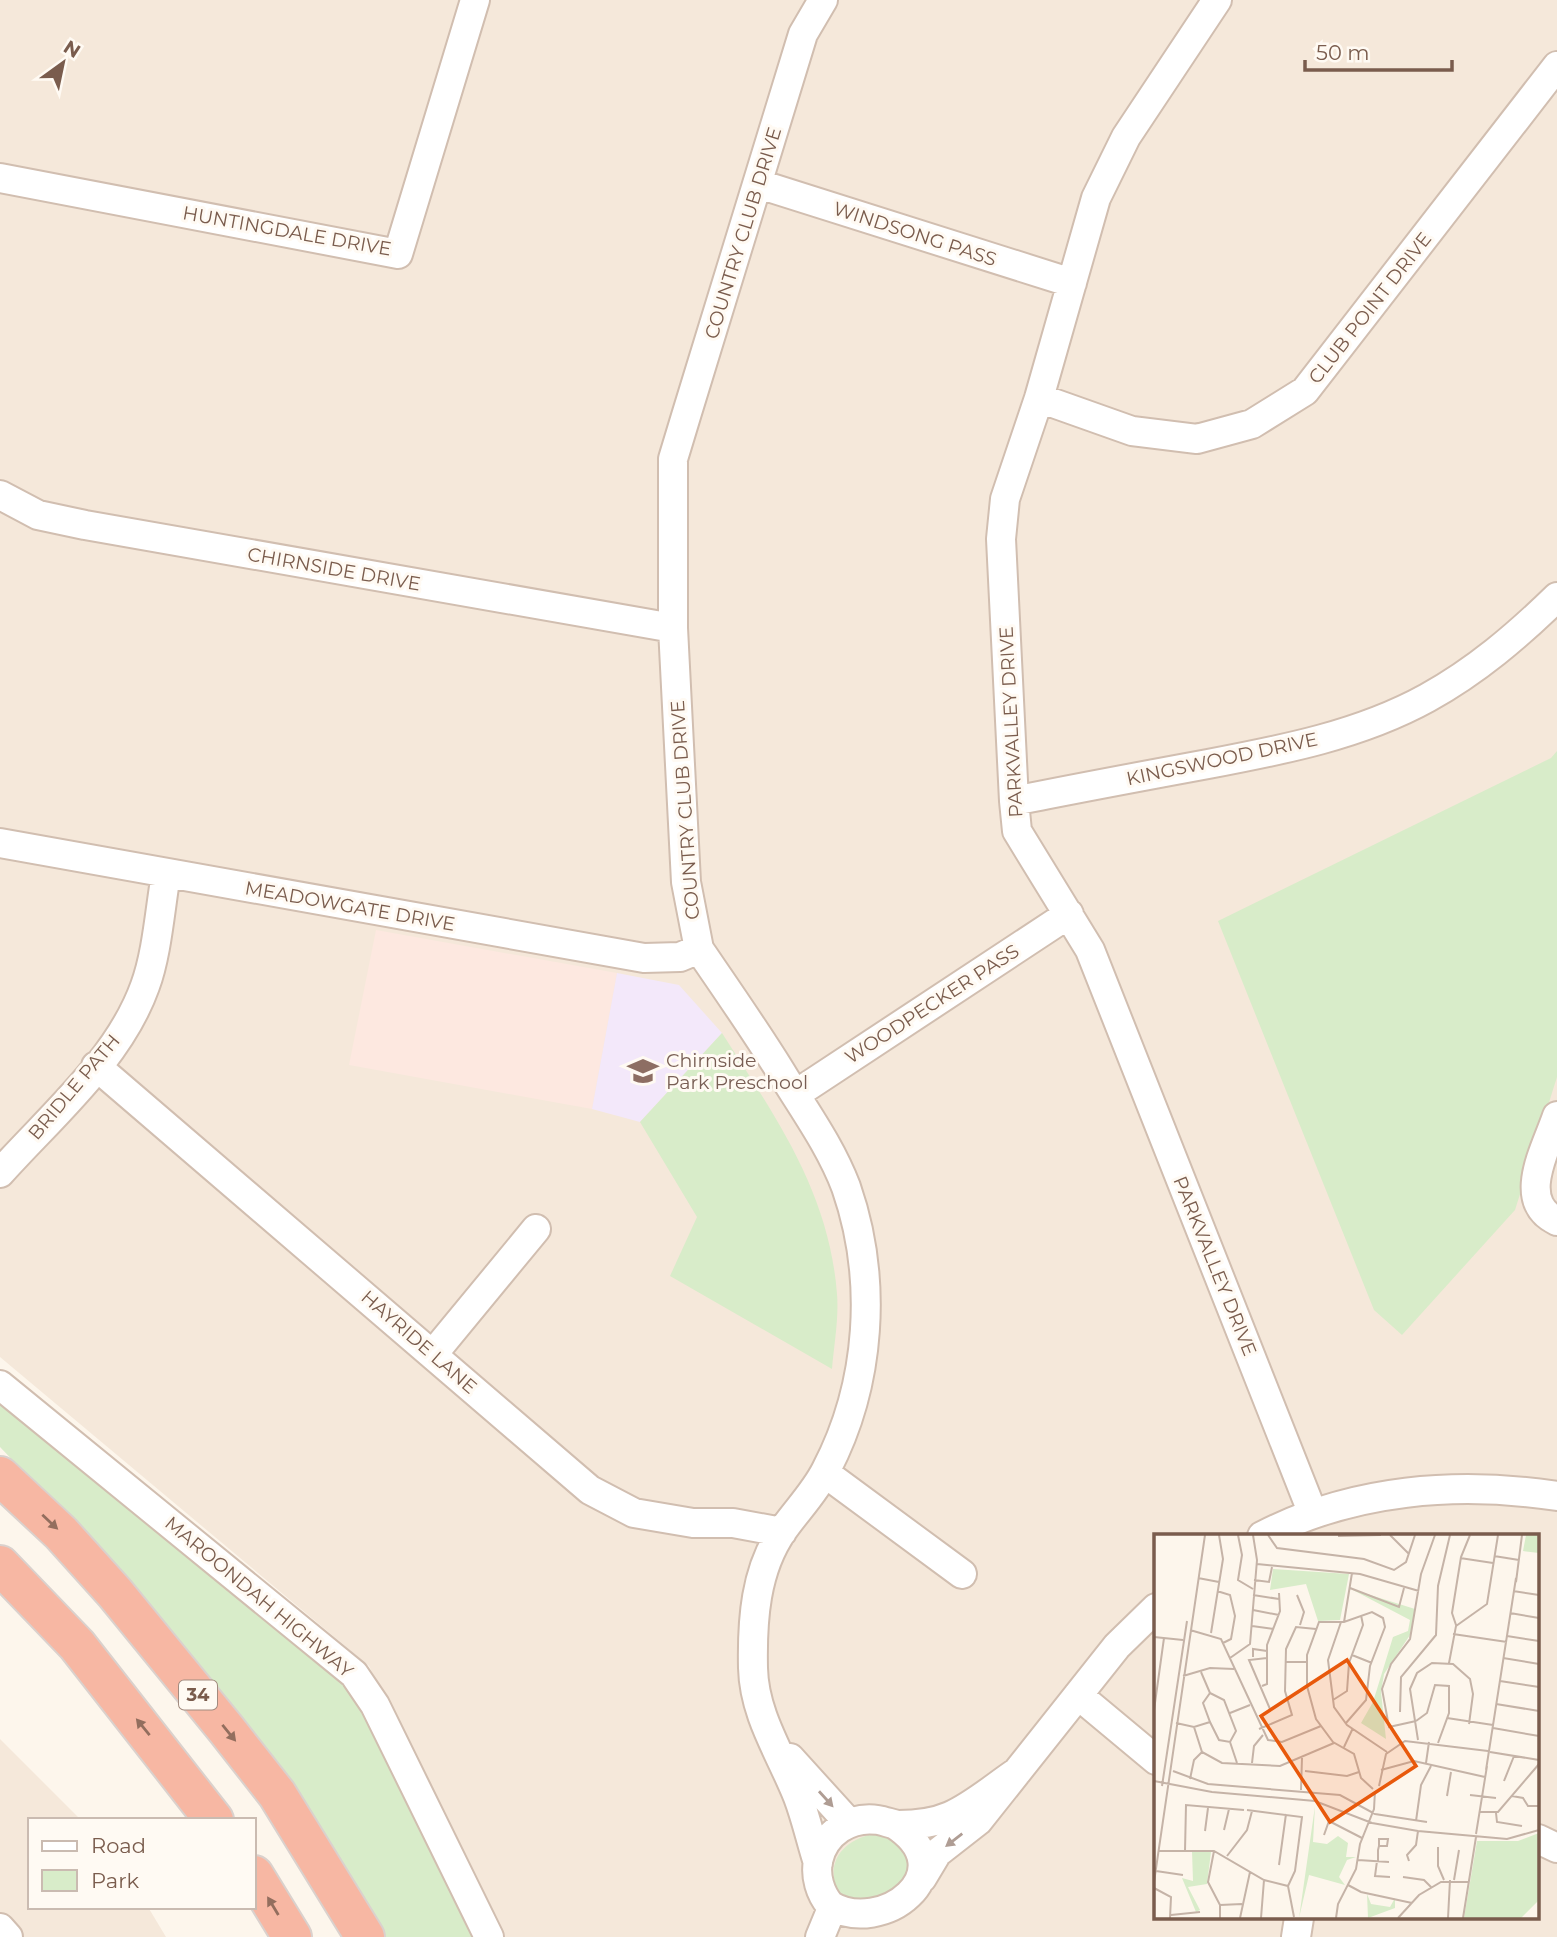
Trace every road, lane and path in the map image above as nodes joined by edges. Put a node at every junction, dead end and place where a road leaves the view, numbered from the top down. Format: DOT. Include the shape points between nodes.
graph roads {
  1 [pos="475,0"];
  2 [pos="823,0"];
  3 [pos="1217,0"];
  4 [pos="1557,66"];
  5 [pos="0,178"];
  6 [pos="759,184"];
  7 [pos="1072,283"];
  8 [pos="1038,398"];
  9 [pos="0,495"];
  10 [pos="1557,597"];
  11 [pos="673,628"];
  12 [pos="1014,801"];
  13 [pos="0,844"];
  14 [pos="166,874"];
  15 [pos="1069,914"];
  16 [pos="699,949"];
  17 [pos="96,1066"];
  18 [pos="796,1094"];
  19 [pos="1557,1116"];
  20 [pos="0,1172"];
  21 [pos="1557,1221"];
  22 [pos="536,1229"];
  23 [pos="433,1354"];
  24 [pos="0,1385"];
  25 [pos="825,1473"];
  26 [pos="0,1476"];
  27 [pos="1557,1496"];
  28 [pos="1313,1514"];
  29 [pos="782,1532"];
  30 [pos="1267,1534"];
  31 [pos="0,1565"];
  32 [pos="962,1574"];
  33 [pos="1154,1610"];
  34 [pos="1078,1695"];
  35 [pos="772,1738"];
  36 [pos="1154,1758"];
  37 [pos="1017,1772"];
  38 [pos="212,1818"];
  39 [pos="849,1823"];
  40 [pos="894,1825"];
  41 [pos="1540,1840"];
  42 [pos="1557,1848"];
  43 [pos="818,1863"];
  44 [pos="256,1878"];
  45 [pos="922,1878"];
  46 [pos="832,1908"];
  47 [pos="0,1928"];
  48 [pos="878,1930"];
  49 [pos="8,1937"];
  50 [pos="292,1937"];
  51 [pos="365,1937"];
  52 [pos="489,1937"];
  53 [pos="820,1937"];
  1 -- 5 [label="street, HUNTINGDALE DRIVE" via="398,254"];
  2 -- 6 [label="street, COUNTRY CLUB DRIVE" via="803,34"];
  3 -- 7 [label="street, PARKVALLEY DRIVE" via="1111,164"];
  4 -- 8 [label="street, CLUB POINT DRIVE" via="1305,391 1252,424 1196,439 1132,430"];
  6 -- 7 [label="street, WINDSONG PASS"];
  6 -- 11 [label="street, COUNTRY CLUB DRIVE" via="673,459"];
  7 -- 8 [label="street, PARKVALLEY DRIVE"];
  8 -- 12 [label="street, PARKVALLEY DRIVE" via="1005,499 1001,539"];
  9 -- 11 [label="street, CHIRNSIDE DRIVE" via="38,515 85,525"];
  10 -- 12 [label="street, KINGSWOOD DRIVE" via="1464,676 1378,720 1290,748"];
  11 -- 16 [label="street, COUNTRY CLUB DRIVE" via="686,882"];
  12 -- 15 [label="street, PARKVALLEY DRIVE" via="1017,831"];
  13 -- 14 [label="street, MEADOWGATE DRIVE"];
  14 -- 16 [label="street, MEADOWGATE DRIVE" via="644,958 680,957"];
  14 -- 17 [label="street, BRIDLE PATH" via="146,985 128,1021"];
  15 -- 18 [label="street, WOODPECKER PASS"];
  15 -- 28 [label="street, PARKVALLEY DRIVE" via="1090,950"];
  16 -- 18 [label="street, COUNTRY CLUB DRIVE"];
  17 -- 20 [label="street, BRIDLE PATH"];
  17 -- 23 [label="street, HAYRIDE LANE"];
  18 -- 25 [label="street, COUNTRY CLUB DRIVE" via="845,1187 866,1295 854,1402"];
  19 -- 21 [label="street" via="1533,1189 1536,1203"];
  22 -- 23 [label="street"];
  23 -- 29 [label="street, HAYRIDE LANE" via="590,1490 611,1503 659,1519 733,1523"];
  24 -- 52 [label="street, MAROONDAH HIGHWAY" via="354,1674 375,1705"];
  25 -- 29 [label="street, COUNTRY CLUB DRIVE"];
  25 -- 32 [label="street"];
  26 -- 51 [label="highway, 34, one-way" via="61,1532 226,1729 277,1794"];
  27 -- 28 [label="street" via="1458,1488 1397,1493"];
  28 -- 30 [label="street"];
  29 -- 35 [label="street, COUNTRY CLUB DRIVE" via="761,1580 754,1626 754,1689"];
  38 -- 31 [label="highway, one-way" via="77,1645"];
  33 -- 34 [label="street" via="1117,1646"];
  34 -- 36 [label="street"];
  34 -- 37 [label="street"];
  35 -- 39 [label="street, COUNTRY CLUB DRIVE, one-way"];
  35 -- 43 [label="street, COUNTRY CLUB DRIVE" via="798,1798"];
  37 -- 40 [label="street" via="951,1816 921,1825"];
  37 -- 45 [label="street, one-way" via="978,1821 937,1853"];
  39 -- 40 [label="street" via="880,1820"];
  39 -- 43 [label="street" via="829,1839"];
  40 -- 45 [label="street" via="916,1847"];
  41 -- 42 [label="street"];
  43 -- 46 [label="street" via="820,1888"];
  50 -- 44 [label="highway, one-way"];
  45 -- 48 [label="street" via="914,1901"];
  46 -- 48 [label="street"];
  46 -- 53 [label="street"];
  47 -- 49 [label="street"];
}
